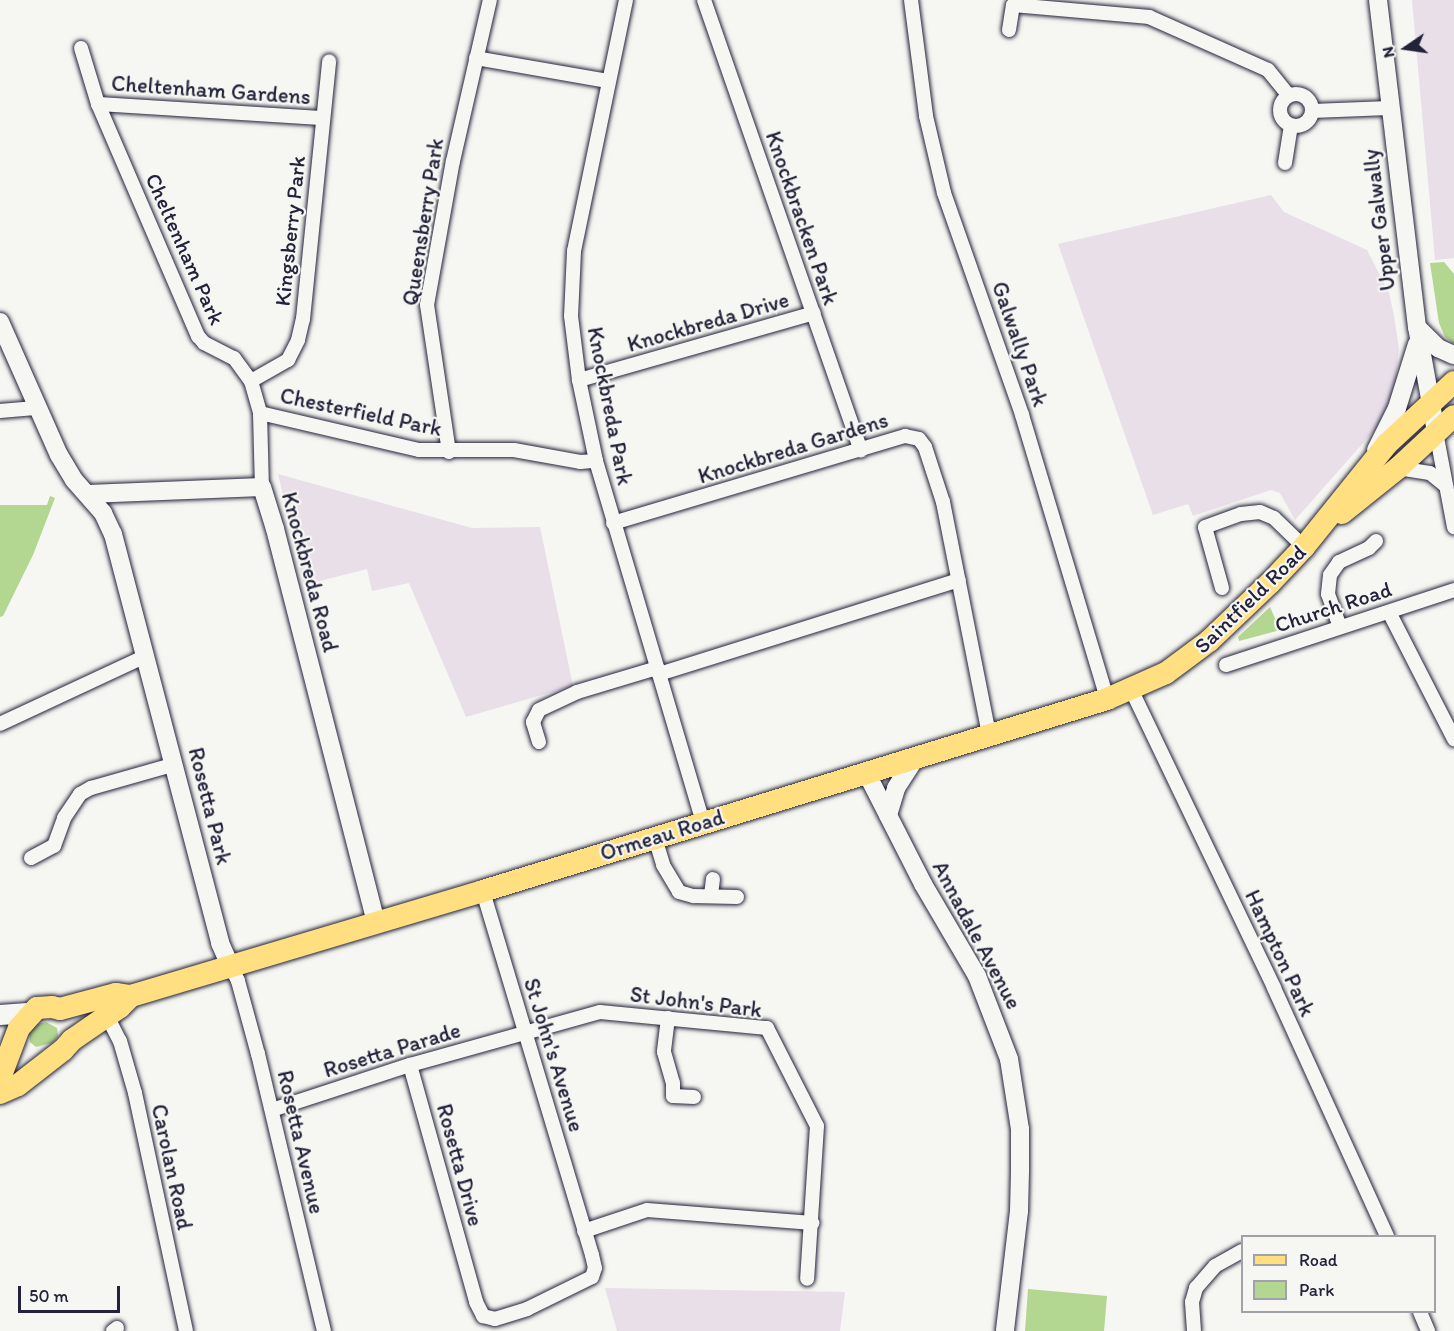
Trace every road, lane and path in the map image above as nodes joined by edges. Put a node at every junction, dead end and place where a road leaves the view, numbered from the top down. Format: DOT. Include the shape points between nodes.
graph roads {
  1 [pos="490,0"];
  2 [pos="626,0"];
  3 [pos="704,0"];
  4 [pos="911,0"];
  5 [pos="1378,0"];
  6 [pos="1071,4"];
  7 [pos="1010,30"];
  8 [pos="81,48"];
  9 [pos="476,58"];
  10 [pos="329,60"];
  11 [pos="608,81"];
  12 [pos="1289,96"];
  13 [pos="98,104"];
  14 [pos="1389,108"];
  15 [pos="1312,111"];
  16 [pos="322,118"];
  17 [pos="1291,125"];
  18 [pos="1285,163"];
  19 [pos="814,314"];
  20 [pos="0,322"];
  21 [pos="1418,334"];
  22 [pos="1454,355"];
  23 [pos="579,380"];
  24 [pos="251,381"];
  25 [pos="1454,382"];
  26 [pos="1454,397"];
  27 [pos="1430,403"];
  28 [pos="38,408"];
  29 [pos="0,411"];
  30 [pos="260,413"];
  31 [pos="1454,416"];
  32 [pos="1436,432"];
  33 [pos="861,450"];
  34 [pos="449,452"];
  35 [pos="596,460"];
  36 [pos="1371,462"];
  37 [pos="1398,468"];
  38 [pos="1446,486"];
  39 [pos="262,487"];
  40 [pos="88,494"];
  41 [pos="1343,497"];
  42 [pos="613,523"];
  43 [pos="1454,527"];
  44 [pos="1376,541"];
  45 [pos="1308,542"];
  46 [pos="959,580"];
  47 [pos="1222,588"];
  48 [pos="1454,590"];
  49 [pos="1389,612"];
  50 [pos="1340,627"];
  51 [pos="146,656"];
  52 [pos="1188,659"];
  53 [pos="1226,664"];
  54 [pos="658,671"];
  55 [pos="1131,689"];
  56 [pos="1107,699"];
  57 [pos="0,723"];
  58 [pos="989,735"];
  59 [pos="1454,739"];
  60 [pos="539,742"];
  61 [pos="916,757"];
  62 [pos="175,764"];
  63 [pos="866,772"];
  64 [pos="888,815"];
  65 [pos="703,823"];
  66 [pos="655,838"];
  67 [pos="31,858"];
  68 [pos="713,879"];
  69 [pos="483,891"];
  70 [pos="711,895"];
  71 [pos="736,897"];
  72 [pos="376,922"];
  73 [pos="230,965"];
  74 [pos="131,996"];
  75 [pos="68,1007"];
  76 [pos="32,1013"];
  77 [pos="0,1015"];
  78 [pos="106,1015"];
  79 [pos="668,1018"];
  80 [pos="525,1032"];
  81 [pos="8,1040"];
  82 [pos="72,1040"];
  83 [pos="49,1060"];
  84 [pos="410,1065"];
  85 [pos="0,1078"];
  86 [pos="0,1093"];
  87 [pos="694,1097"];
  88 [pos="272,1110"];
  89 [pos="812,1223"];
  90 [pos="584,1231"];
  91 [pos="1387,1235"];
  92 [pos="1241,1252"];
  93 [pos="469,1276"];
  94 [pos="807,1279"];
  95 [pos="1421,1313"];
  96 [pos="186,1331"];
  97 [pos="324,1331"];
  98 [pos="1005,1331"];
  99 [pos="1194,1331"];
  100 [pos="1428,1331"];
  1 -- 9 [label="street, Queensberry Park"];
  2 -- 11 [label="street, Knockbreda Park"];
  3 -- 19 [label="street, Knockbracken Park"];
  4 -- 56 [label="street, Galwally Park" via="926,116 944,193 1022,415"];
  5 -- 14 [label="street, Upper Galwally"];
  6 -- 7 [label="street" via="1013,5"];
  6 -- 12 [label="street" via="1162,22 1268,70"];
  8 -- 13 [label="street, Cheltenham Park"];
  9 -- 11 [label="street"];
  9 -- 34 [label="street, Queensberry Park" via="427,305"];
  10 -- 16 [label="street, Kingsberry Park"];
  11 -- 23 [label="street, Knockbreda Park" via="574,251 570,316"];
  12 -- 15 [label="street" via="1305,97"];
  12 -- 17 [label="street" via="1280,111 1283,120"];
  13 -- 16 [label="street, Cheltenham Gardens"];
  13 -- 24 [label="street, Cheltenham Park" via="198,336 204,344 234,358"];
  14 -- 15 [label="street"];
  14 -- 21 [label="street, Upper Galwally"];
  15 -- 17 [label="street" via="1305,123"];
  16 -- 24 [label="street, Kingsberry Park" via="298,340 288,360"];
  17 -- 18 [label="street"];
  19 -- 23 [label="street, Knockbreda Drive"];
  19 -- 33 [label="street, Knockbracken Park"];
  20 -- 28 [label="street"];
  21 -- 22 [label="street"];
  21 -- 27 [label="street, Upper Galwally"];
  21 -- 36 [label="street" via="1397,408"];
  23 -- 35 [label="street, Knockbreda Park"];
  24 -- 30 [label="street, Cheltenham Park"];
  25 -- 27 [label="main road, Saintfield Road"];
  26 -- 27 [label="main road"];
  27 -- 32 [label="street, Upper Galwally"];
  27 -- 36 [label="main road, Saintfield Road"];
  28 -- 29 [label="street"];
  28 -- 40 [label="street" via="59,455"];
  30 -- 34 [label="street, Chesterfield Park" via="419,450"];
  30 -- 39 [label="street, Cheltenham Park"];
  31 -- 32 [label="main road, Saintfield Road"];
  32 -- 37 [label="main road, Saintfield Road"];
  32 -- 38 [label="street"];
  32 -- 41 [label="main road" via="1412,439"];
  33 -- 42 [label="street, Knockbreda Gardens"];
  33 -- 46 [label="street, Knockbreda Gardens" via="905,436 919,439 943,502"];
  34 -- 35 [label="street, Chesterfield Park" via="514,450 580,462"];
  35 -- 42 [label="street, Knockbreda Park"];
  36 -- 41 [label="main road, Saintfield Road"];
  37 -- 38 [label="street" via="1431,473"];
  37 -- 45 [label="main road, Saintfield Road"];
  38 -- 43 [label="street"];
  39 -- 40 [label="street, Knockbreda Road"];
  39 -- 72 [label="street, Knockbreda Road"];
  40 -- 51 [label="street, Rosetta Park" via="113,534"];
  41 -- 45 [label="main road, Saintfield Road"];
  42 -- 54 [label="street, Knockbreda Park"];
  44 -- 50 [label="street" via="1370,548 1339,562 1330,575 1328,594"];
  45 -- 47 [label="street" via="1260,512 1204,527"];
  45 -- 52 [label="main road, Saintfield Road"];
  46 -- 54 [label="street"];
  46 -- 58 [label="street"];
  48 -- 49 [label="street, Church Road"];
  49 -- 50 [label="street, Church Road"];
  49 -- 59 [label="street"];
  50 -- 53 [label="street, Church Road"];
  51 -- 57 [label="street"];
  51 -- 62 [label="street, Rosetta Park"];
  52 -- 55 [label="main road, Ormeau Road"];
  54 -- 60 [label="street" via="577,692 539,710 533,722"];
  54 -- 65 [label="street, Knockbreda Park"];
  55 -- 56 [label="main road, Ormeau Road"];
  55 -- 91 [label="street, Hampton Park"];
  56 -- 58 [label="main road, Ormeau Road"];
  58 -- 61 [label="main road, Ormeau Road"];
  61 -- 63 [label="main road, Ormeau Road"];
  61 -- 64 [label="street" via="896,788"];
  62 -- 67 [label="street" via="80,794 64,818 54,846"];
  62 -- 73 [label="street, Rosetta Park" via="220,943"];
  63 -- 64 [label="street, Annadale Avenue"];
  63 -- 65 [label="main road, Ormeau Road"];
  64 -- 98 [label="street, Annadale Avenue" via="977,976 1009,1059 1020,1129 1020,1171"];
  65 -- 66 [label="main road, Ormeau Road"];
  66 -- 69 [label="main road, Ormeau Road"];
  66 -- 70 [label="street" via="663,866 679,891 693,896"];
  68 -- 70 [label="street"];
  69 -- 72 [label="main road, Ormeau Road"];
  69 -- 80 [label="street, St John's Avenue"];
  70 -- 71 [label="street"];
  72 -- 73 [label="main road, Ormeau Road"];
  73 -- 74 [label="main road, Ormeau Road"];
  73 -- 88 [label="street, Rosetta Avenue" via="238,981"];
  74 -- 75 [label="main road, Ormeau Road" via="116,994"];
  74 -- 78 [label="main road, Ormeau Road"];
  75 -- 76 [label="main road, Ormeau Road" via="42,1007"];
  75 -- 78 [label="street" via="103,1007"];
  75 -- 82 [label="main road"];
  76 -- 77 [label="main road"];
  76 -- 81 [label="main road"];
  78 -- 82 [label="main road, Ormeau Road"];
  78 -- 96 [label="street, Carolan Road" via="120,1041 135,1093"];
  79 -- 80 [label="street, St John's Park" via="600,1012"];
  79 -- 87 [label="street" via="664,1052 673,1096"];
  79 -- 89 [label="street, St John's Park" via="761,1026 770,1032 817,1126"];
  80 -- 84 [label="street, Rosetta Parade"];
  80 -- 90 [label="street, St John's Avenue"];
  81 -- 83 [label="main road" via="24,1052"];
  81 -- 85 [label="main road"];
  82 -- 83 [label="main road, Ormeau Road"];
  83 -- 86 [label="main road, Ormeau Road" via="18,1085"];
  84 -- 88 [label="street, Rosetta Parade"];
  84 -- 93 [label="street, Rosetta Drive"];
  88 -- 97 [label="street, Rosetta Avenue"];
  89 -- 90 [label="street" via="647,1210"];
  89 -- 94 [label="street, St John's Park"];
  90 -- 93 [label="street, St John's Avenue" via="595,1268 592,1277 527,1309 495,1318 483,1316"];
  92 -- 99 [label="street" via="1215,1266 1196,1288 1192,1302"];
  95 -- 100 [label="street"];
}
